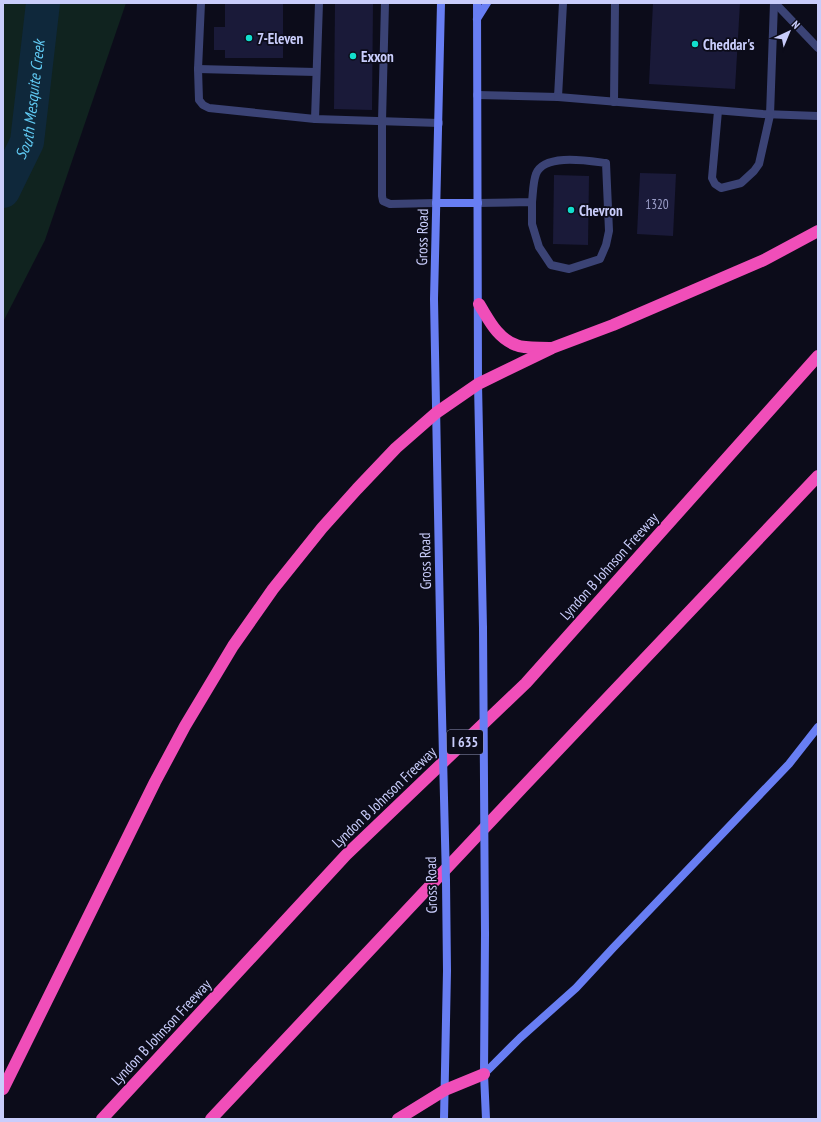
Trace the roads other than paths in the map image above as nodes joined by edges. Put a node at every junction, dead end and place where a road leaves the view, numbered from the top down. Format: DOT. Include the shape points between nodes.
graph roads {
  1 [pos="201,3"];
  2 [pos="319,3"];
  3 [pos="386,3"];
  4 [pos="441,3"];
  5 [pos="477,3"];
  6 [pos="487,3"];
  7 [pos="563,3"];
  8 [pos="615,3"];
  9 [pos="775,3"];
  10 [pos="477,19"];
  11 [pos="818,48"];
  12 [pos="198,69"];
  13 [pos="316,72"];
  14 [pos="477,96"];
  15 [pos="558,97"];
  16 [pos="614,102"];
  17 [pos="718,111"];
  18 [pos="770,115"];
  19 [pos="818,116"];
  20 [pos="315,119"];
  21 [pos="382,121"];
  22 [pos="439,123"];
  23 [pos="532,202"];
  24 [pos="436,203"];
  25 [pos="478,203"];
  26 [pos="818,231"];
  27 [pos="479,304"];
  28 [pos="552,348"];
  29 [pos="818,356"];
  30 [pos="478,384"];
  31 [pos="436,413"];
  32 [pos="818,476"];
  33 [pos="818,727"];
  34 [pos="484,1074"];
  35 [pos="3,1089"];
  36 [pos="444,1090"];
  37 [pos="102,1119"];
  38 [pos="211,1119"];
  39 [pos="398,1119"];
  40 [pos="444,1119"];
  41 [pos="486,1119"];
  1 -- 12 [label="lane"];
  2 -- 13 [label="lane"];
  3 -- 21 [label="lane"];
  4 -- 22 [label="main road, Gross Road"];
  5 -- 10 [label="main road"];
  6 -- 10 [label="main road"];
  7 -- 15 [label="lane"];
  8 -- 16 [label="lane"];
  9 -- 11 [label="lane"];
  9 -- 18 [label="lane"];
  10 -- 14 [label="main road"];
  12 -- 13 [label="lane"];
  12 -- 20 [label="lane" via="200,100 203,106"];
  13 -- 20 [label="lane"];
  14 -- 15 [label="lane"];
  14 -- 25 [label="main road"];
  15 -- 16 [label="lane"];
  16 -- 17 [label="lane"];
  17 -- 18 [label="lane"];
  17 -- 18 [label="lane" via="712,178 721,188 741,183 759,164"];
  18 -- 19 [label="lane"];
  20 -- 21 [label="lane"];
  21 -- 22 [label="lane"];
  21 -- 24 [label="lane" via="383,201 390,204"];
  22 -- 24 [label="main road, Gross Road"];
  23 -- 23 [label="lane" via="536,173 544,164 567,159 606,163 609,231 600,260 569,269 551,265 539,247 532,224"];
  23 -- 25 [label="lane"];
  24 -- 25 [label="main road"];
  24 -- 31 [label="main road, Gross Road"];
  25 -- 27 [label="main road"];
  26 -- 28 [label="highway" via="764,260"];
  27 -- 28 [label="highway" via="498,334 517,346"];
  27 -- 30 [label="main road"];
  28 -- 30 [label="highway"];
  29 -- 37 [label="highway, Lyndon B Johnson Freeway / I 635" via="526,683 346,855"];
  30 -- 31 [label="highway"];
  30 -- 34 [label="main road, bridge" via="483,628"];
  31 -- 35 [label="highway" via="396,448 322,528 273,589 233,646 155,782"];
  31 -- 36 [label="main road, Gross Road, bridge" via="447,970"];
  32 -- 38 [label="highway"];
  33 -- 34 [label="main road" via="789,764 576,988"];
  34 -- 36 [label="highway"];
  34 -- 41 [label="main road"];
  36 -- 39 [label="highway"];
  36 -- 40 [label="main road, Gross Road"];
}
